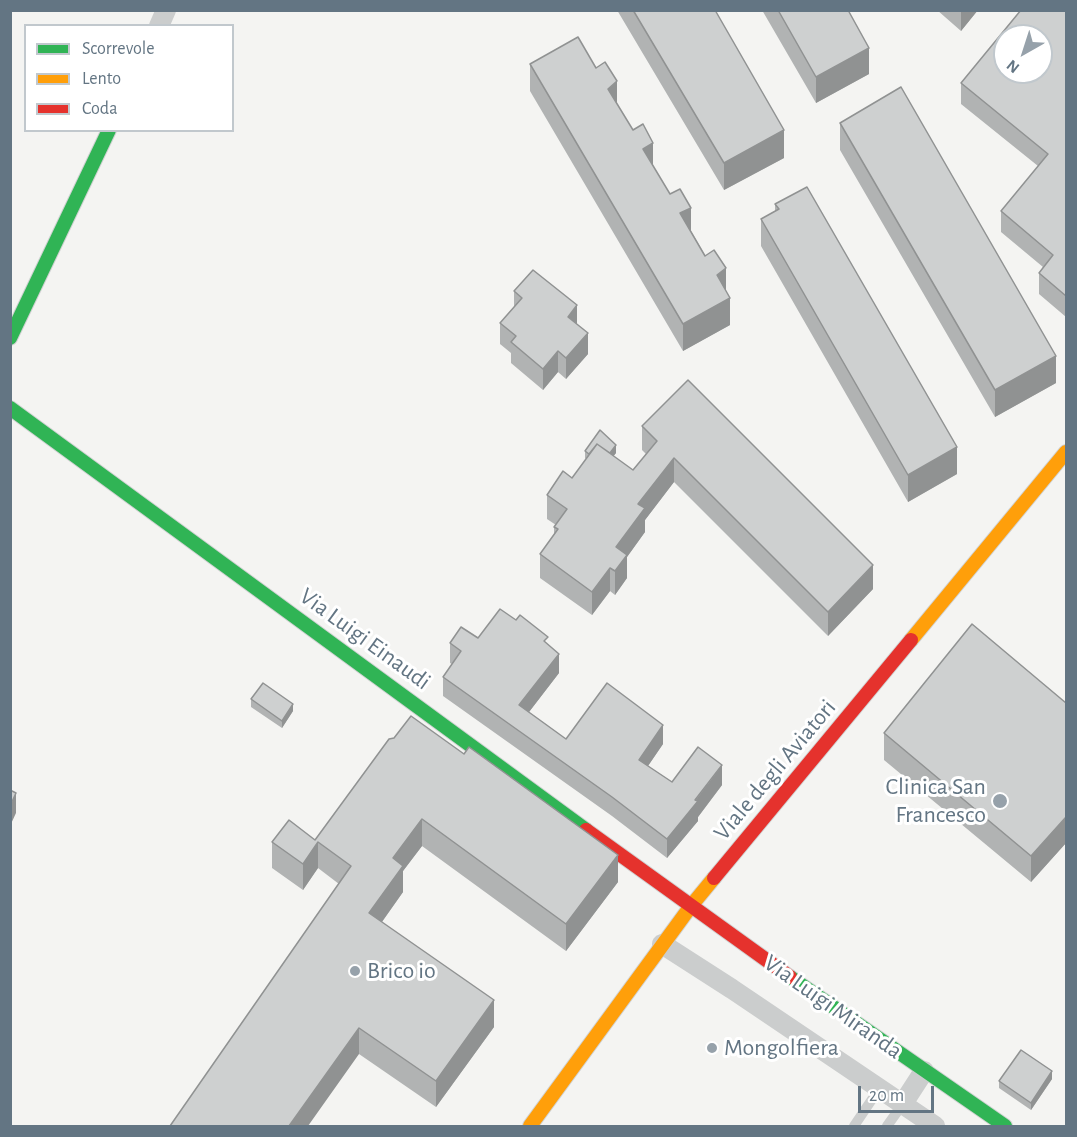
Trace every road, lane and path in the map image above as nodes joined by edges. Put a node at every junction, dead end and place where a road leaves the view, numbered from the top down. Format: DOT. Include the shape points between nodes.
graph roads {
  1 [pos="166,10"];
  2 [pos="160,24"];
  3 [pos="108,132"];
  4 [pos="10,338"];
  5 [pos="10,408"];
  6 [pos="1066,452"];
  7 [pos="691,906"];
  8 [pos="662,944"];
  9 [pos="924,1071"];
  10 [pos="879,1089"];
  11 [pos="902,1105"];
  12 [pos="530,1126"];
  13 [pos="854,1126"];
  14 [pos="887,1126"];
  15 [pos="935,1126"];
  16 [pos="1005,1126"];
  1 -- 2 [label="street"];
  3 -- 4 [label="street"];
  5 -- 7 [label="street, Via Luigi Einaudi"];
  6 -- 7 [label="street, Viale degli Aviatori"];
  7 -- 8 [label="street, Viale degli Aviatori"];
  7 -- 9 [label="street, Via Luigi Miranda"];
  8 -- 10 [label="street, Via Luigi Miranda"];
  8 -- 12 [label="street, Viale degli Aviatori"];
  9 -- 11 [label="street"];
  9 -- 16 [label="street, Via Luigi Miranda"];
  10 -- 11 [label="street, Via Luigi Miranda"];
  10 -- 13 [label="lane"];
  11 -- 14 [label="lane"];
  11 -- 15 [label="street, Via Luigi Miranda"];
}
